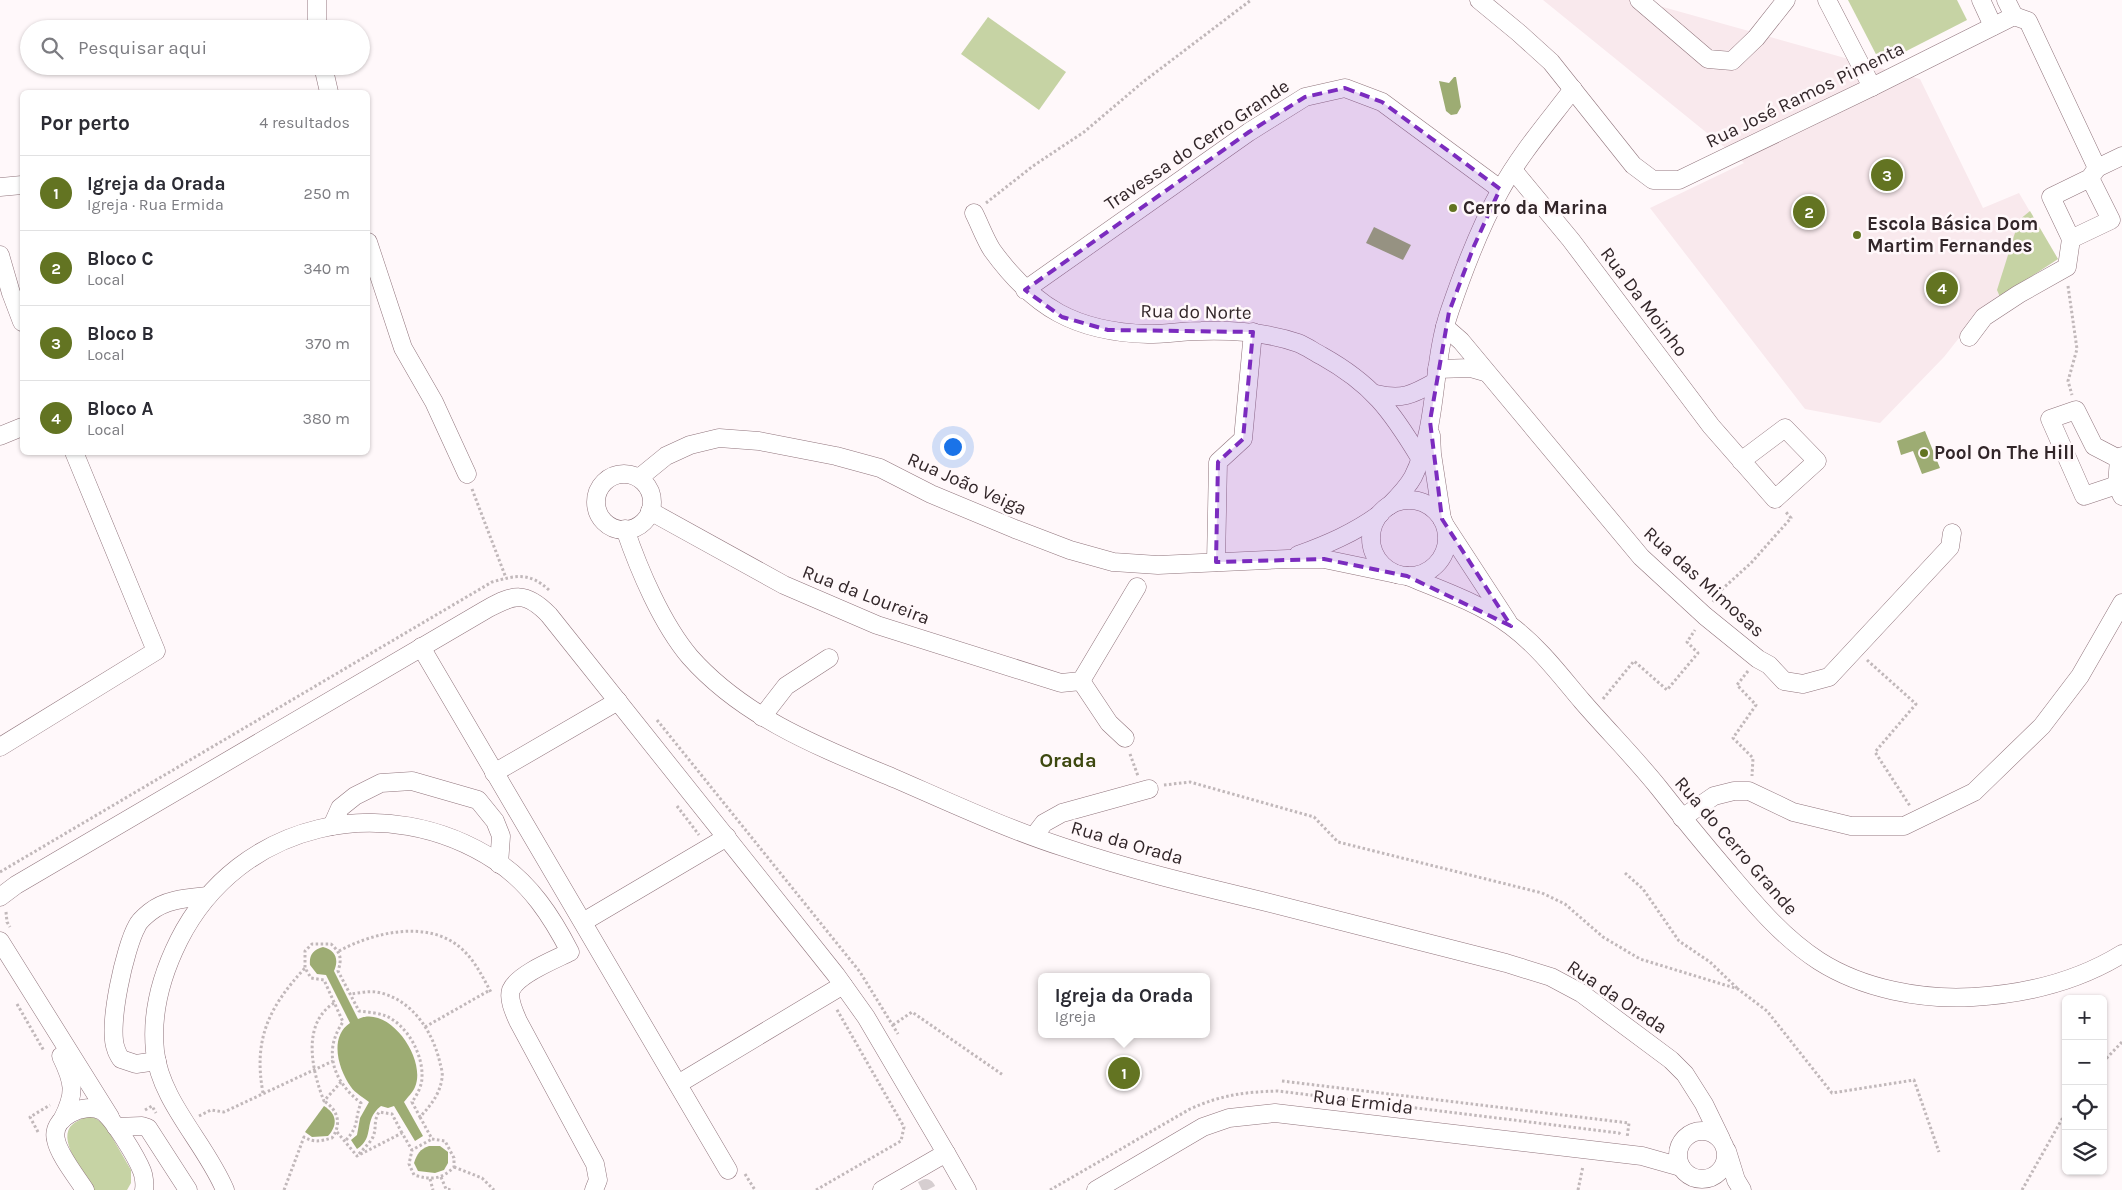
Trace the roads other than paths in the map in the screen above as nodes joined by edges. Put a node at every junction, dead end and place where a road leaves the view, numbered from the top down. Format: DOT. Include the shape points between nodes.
graph roads {
  1 [pos="317,0"];
  2 [pos="1479,0"];
  3 [pos="1639,0"];
  4 [pos="1786,0"];
  5 [pos="1827,0"];
  6 [pos="1981,0"];
  7 [pos="2006,0"];
  8 [pos="2014,16"];
  9 [pos="316,20"];
  10 [pos="1993,26"];
  11 [pos="325,75"];
  12 [pos="1872,87"];
  13 [pos="1573,89"];
  14 [pos="329,90"];
  15 [pos="2122,156"];
  16 [pos="1513,170"];
  17 [pos="2094,173"];
  18 [pos="20,185"];
  19 [pos="0,186"];
  20 [pos="1500,189"];
  21 [pos="974,213"];
  22 [pos="2072,239"];
  23 [pos="370,248"];
  24 [pos="0,255"];
  25 [pos="1025,290"];
  26 [pos="20,317"];
  27 [pos="1445,327"];
  28 [pos="1253,332"];
  29 [pos="1969,337"];
  30 [pos="1485,372"];
  31 [pos="1436,376"];
  32 [pos="1376,394"];
  33 [pos="1430,421"];
  34 [pos="20,428"];
  35 [pos="0,436"];
  36 [pos="75,455"];
  37 [pos="2121,457"];
  38 [pos="1420,458"];
  39 [pos="1741,461"];
  40 [pos="467,474"];
  41 [pos="639,478"];
  42 [pos="2119,490"];
  43 [pos="1384,510"];
  44 [pos="650,511"];
  45 [pos="1444,523"];
  46 [pos="625,529"];
  47 [pos="1952,533"];
  48 [pos="1288,559"];
  49 [pos="1216,562"];
  50 [pos="1402,575"];
  51 [pos="1137,587"];
  52 [pos="2122,603"];
  53 [pos="1511,626"];
  54 [pos="421,647"];
  55 [pos="829,658"];
  56 [pos="1081,681"];
  57 [pos="618,700"];
  58 [pos="762,717"];
  59 [pos="1125,738"];
  60 [pos="0,747"];
  61 [pos="494,773"];
  62 [pos="1146,790"];
  63 [pos="1682,818"];
  64 [pos="332,826"];
  65 [pos="1034,836"];
  66 [pos="727,838"];
  67 [pos="499,864"];
  68 [pos="208,896"];
  69 [pos="3,904"];
  70 [pos="583,922"];
  71 [pos="6,936"];
  72 [pos="2122,954"];
  73 [pos="11,960"];
  74 [pos="843,985"];
  75 [pos="157,1062"];
  76 [pos="678,1084"];
  77 [pos="1693,1088"];
  78 [pos="62,1120"];
  79 [pos="113,1123"];
  80 [pos="1688,1136"];
  81 [pos="1723,1142"];
  82 [pos="946,1153"];
  83 [pos="1642,1156"];
  84 [pos="1681,1167"];
  85 [pos="728,1170"];
  86 [pos="143,1172"];
  87 [pos="1701,1182"];
  88 [pos="84,1190"];
  89 [pos="144,1190"];
  90 [pos="152,1190"];
  91 [pos="188,1190"];
  92 [pos="225,1190"];
  93 [pos="594,1190"];
  94 [pos="882,1190"];
  95 [pos="967,1190"];
  96 [pos="1096,1190"];
  97 [pos="1740,1190"];
  1 -- 9 [label="street"];
  2 -- 13 [label="street, Rua José Ramos Pimenta" via="1538,50"];
  3 -- 4 [label="street" via="1708,59 1732,61 1756,38"];
  5 -- 12 [label="street"];
  6 -- 10 [label="street"];
  7 -- 8 [label="street"];
  8 -- 10 [label="street, Rua José Ramos Pimenta"];
  8 -- 17 [label="street" via="2028,21"];
  10 -- 12 [label="street, Rua José Ramos Pimenta"];
  11 -- 14 [label="street"];
  12 -- 13 [label="street, Rua José Ramos Pimenta" via="1679,180 1652,180 1633,165"];
  13 -- 16 [label="street"];
  15 -- 17 [label="street"];
  16 -- 20 [label="street"];
  16 -- 39 [label="street, Rua Da Moinho"];
  17 -- 22 [label="street" via="2111,220"];
  17 -- 22 [label="street" via="2051,197"];
  18 -- 19 [label="street"];
  20 -- 25 [label="street, Travessa do Cerro Grande" via="1382,102 1345,88 1305,97 1249,132"];
  20 -- 27 [label="street" via="1474,246"];
  21 -- 25 [label="street, Rua do Norte" via="992,248"];
  22 -- 29 [label="street" via="2067,267 1984,317"];
  23 -- 40 [label="street" via="403,348 434,402"];
  24 -- 26 [label="street"];
  25 -- 28 [label="street, Rua do Norte" via="1062,316 1108,330 1149,334"];
  27 -- 30 [label="street, Rua das Mimosas" via="1461,341"];
  27 -- 31 [label="street"];
  28 -- 32 [label="street, Rua do Norte" via="1299,344 1341,366"];
  28 -- 49 [label="street" via="1243,439 1218,462"];
  30 -- 31 [label="street" via="1471,368"];
  30 -- 47 [label="street, Rua das Mimosas" via="1641,557 1705,616 1769,665 1784,681 1803,684 1829,677 1950,547"];
  31 -- 32 [label="street" via="1406,396 1393,398"];
  31 -- 33 [label="street"];
  32 -- 38 [label="street, Rua do Norte"];
  33 -- 38 [label="street"];
  33 -- 45 [label="street" via="1432,454"];
  34 -- 35 [label="street"];
  36 -- 60 [label="street" via="156,651"];
  37 -- 42 [label="street"];
  37 -- 42 [label="street" via="2094,446 2076,410 2050,419 2084,496"];
  38 -- 43 [label="street" via="1402,493"];
  39 -- 39 [label="street, Rua Da Moinho" via="1784,428 1817,461 1775,499"];
  41 -- 44 [label="street" via="649,489"];
  41 -- 46 [label="street" via="616,475 598,491 599,514 610,525"];
  41 -- 49 [label="street, Rua João Veiga" via="666,456 690,445 719,438 758,441 880,468 931,494 1070,550 1113,562 1158,565"];
  43 -- 45 [label="street" via="1400,501 1412,500 1434,509"];
  43 -- 48 [label="street" via="1341,539"];
  43 -- 50 [label="street" via="1372,532 1372,543 1380,562"];
  44 -- 46 [label="street" via="640,524"];
  44 -- 56 [label="street, Rua da Loureira" via="784,586 877,625 1061,683"];
  45 -- 50 [label="street" via="1448,539 1440,561 1419,575"];
  45 -- 53 [label="street"];
  46 -- 58 [label="street, Rua da Orada" via="651,594 690,657"];
  48 -- 49 [label="street, Rua João Veiga"];
  48 -- 50 [label="street, Rua João Veiga" via="1324,559"];
  50 -- 53 [label="street, Rua do Cerro Grande" via="1479,607"];
  51 -- 56 [label="street"];
  52 -- 63 [label="street" via="2080,676 2042,726 1974,792 1904,826 1851,826 1793,812 1750,792 1734,791 1714,796"];
  53 -- 63 [label="street, Rua do Cerro Grande" via="1538,650"];
  54 -- 57 [label="street" via="504,599 520,596 536,602 549,614"];
  54 -- 61 [label="street"];
  54 -- 69 [label="street" via="16,885"];
  55 -- 58 [label="street" via="786,686"];
  56 -- 59 [label="street" via="1109,722"];
  57 -- 61 [label="street"];
  57 -- 66 [label="street"];
  58 -- 65 [label="street, Rua da Orada" via="805,741"];
  61 -- 70 [label="street"];
  62 -- 65 [label="street" via="1062,813 1044,823"];
  63 -- 72 [label="street, Rua do Cerro Grande" via="1784,935 1820,961 1852,977 1892,990 1945,998 1994,996 2042,987 2098,968"];
  64 -- 67 [label="street" via="362,823 413,826 471,846"];
  64 -- 67 [label="street" via="340,808 355,796 381,783 412,781 478,800 495,821 501,836"];
  64 -- 68 [label="street" via="293,836 260,852 232,871"];
  65 -- 77 [label="street, Rua da Orada" via="1144,872 1551,977 1581,993 1672,1060"];
  66 -- 70 [label="street"];
  66 -- 74 [label="street"];
  67 -- 93 [label="street" via="545,908 570,952 517,982 510,992 518,1021 595,1164 598,1180"];
  68 -- 75 [label="street" via="190,918 162,982 154,1017"];
  68 -- 75 [label="street" via="171,901 151,911 138,924 129,944 120,984 115,1048 121,1059 136,1064"];
  70 -- 76 [label="street"];
  71 -- 73 [label="street"];
  73 -- 78 [label="street" via="70,1075 73,1090"];
  73 -- 79 [label="street"];
  74 -- 76 [label="street"];
  74 -- 82 [label="street"];
  75 -- 92 [label="street" via="168,1091"];
  76 -- 85 [label="street"];
  77 -- 80 [label="street" via="1699,1102 1698,1119"];
  77 -- 81 [label="street, Rua da Orada"];
  78 -- 79 [label="street" via="71,1112 87,1109 100,1110"];
  78 -- 88 [label="street" via="56,1128 56,1140"];
  79 -- 86 [label="street"];
  79 -- 91 [label="street" via="148,1128"];
  80 -- 81 [label="street" via="1697,1131 1710,1132"];
  80 -- 83 [label="street" via="1667,1150"];
  80 -- 84 [label="street" via="1678,1152"];
  81 -- 87 [label="street" via="1727,1155 1725,1164 1720,1172"];
  81 -- 97 [label="street, Rua da Orada"];
  82 -- 94 [label="street"];
  82 -- 95 [label="street"];
  83 -- 84 [label="street"];
  83 -- 96 [label="street, Rua Ermida" via="1275,1113 1229,1118 1203,1127"];
  84 -- 87 [label="street"];
  86 -- 89 [label="street"];
  86 -- 90 [label="street"];
  87 -- 97 [label="street" via="1724,1182"];
}
